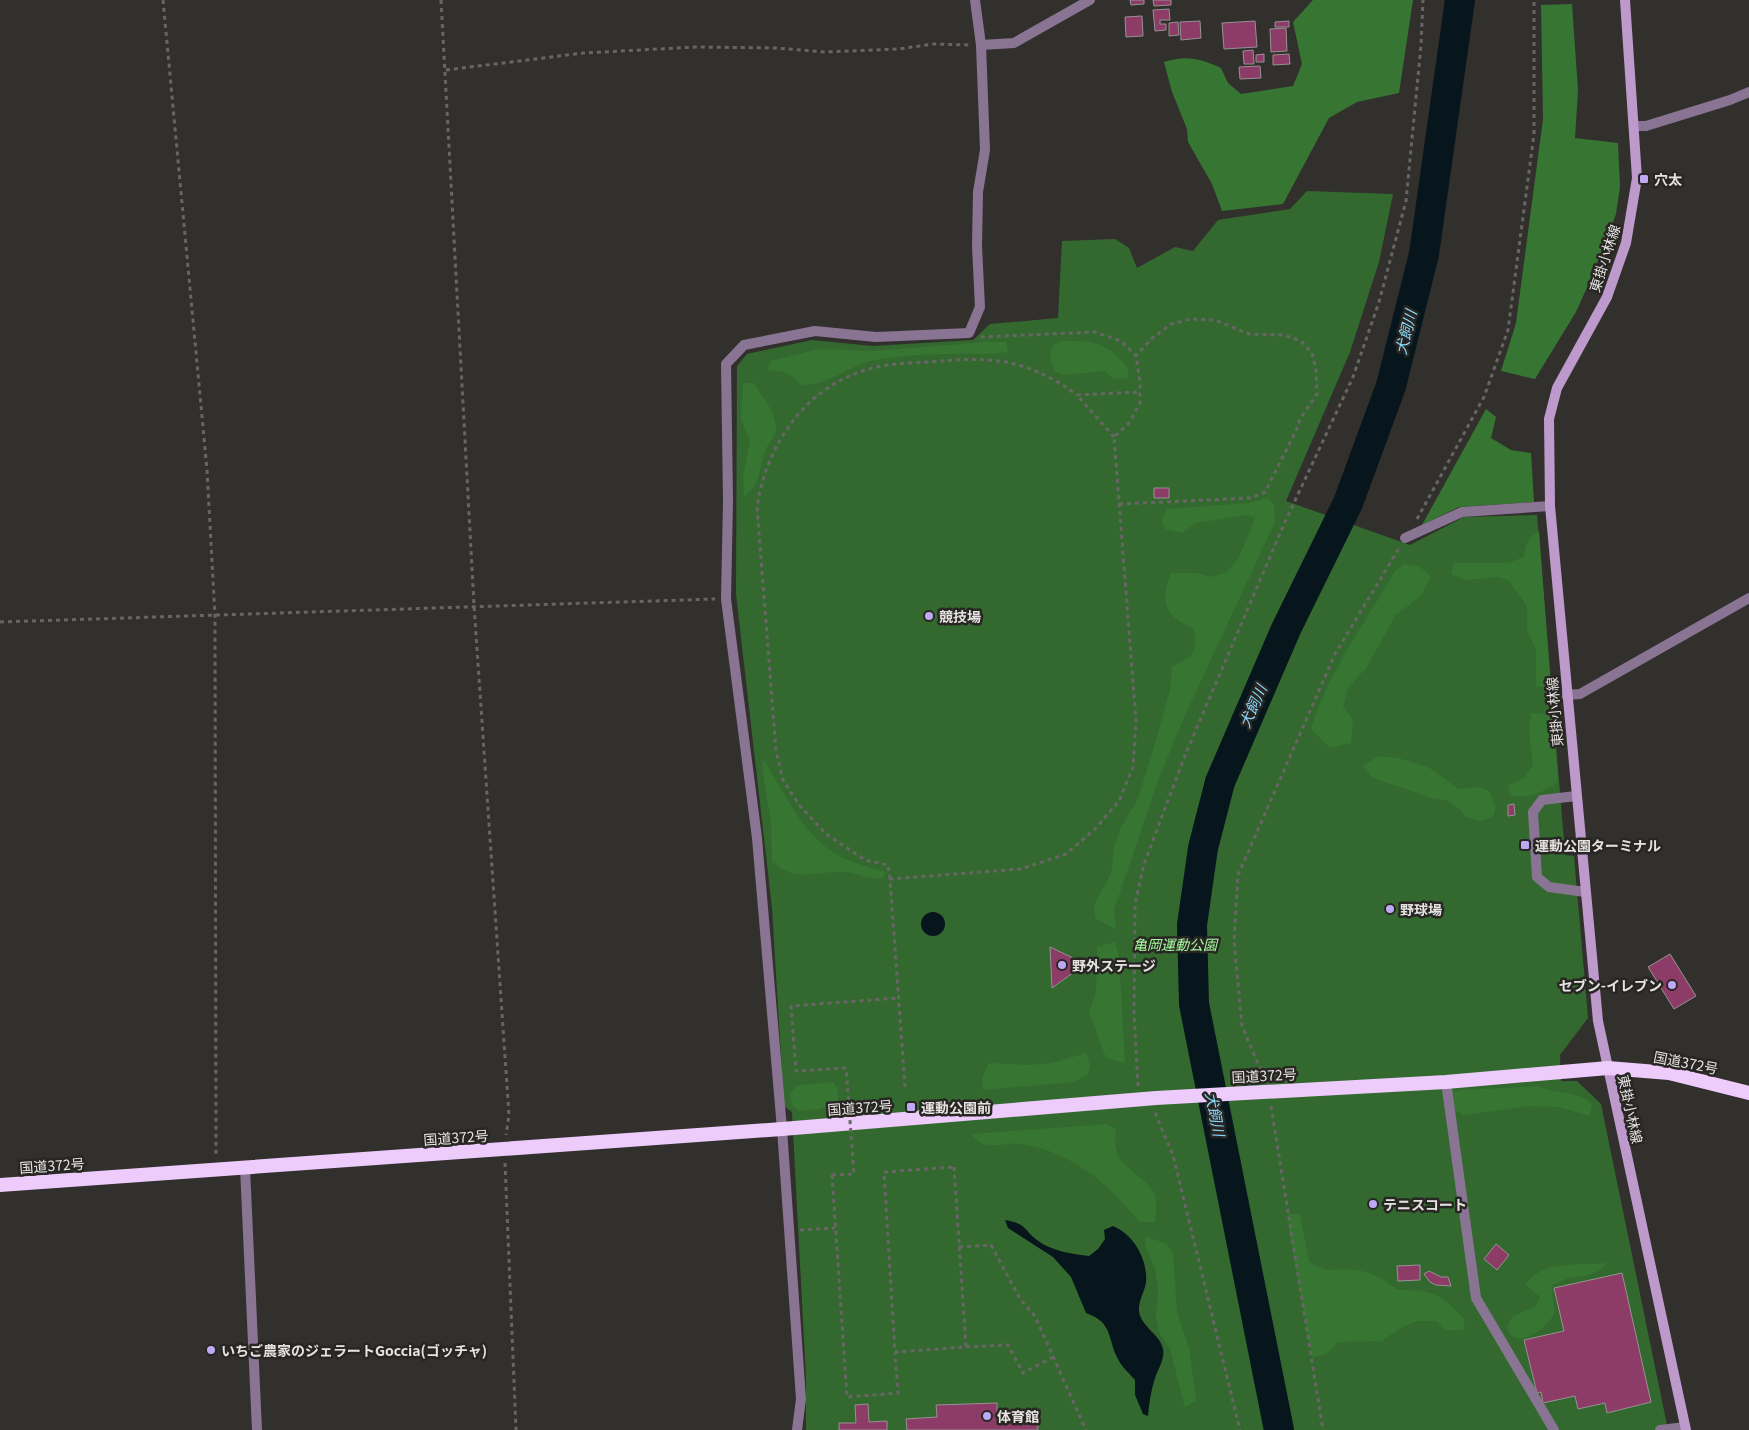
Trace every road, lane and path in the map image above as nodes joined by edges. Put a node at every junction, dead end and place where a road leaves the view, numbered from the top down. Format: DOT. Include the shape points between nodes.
graph roads {
  1 [pos="164,0"];
  2 [pos="441,0"];
  3 [pos="974,0"];
  4 [pos="1090,0"];
  5 [pos="1423,0"];
  6 [pos="1534,0"];
  7 [pos="1625,0"];
  8 [pos="981,45"];
  9 [pos="446,70"];
  10 [pos="1749,92"];
  11 [pos="1634,126"];
  12 [pos="977,337"];
  13 [pos="1136,356"];
  14 [pos="1140,392"];
  15 [pos="1077,395"];
  16 [pos="1114,437"];
  17 [pos="1119,504"];
  18 [pos="1550,506"];
  19 [pos="1405,538"];
  20 [pos="1749,598"];
  21 [pos="726,599"];
  22 [pos="474,606"];
  23 [pos="214,616"];
  24 [pos="0,622"];
  25 [pos="1566,695"];
  26 [pos="1576,796"];
  27 [pos="890,879"];
  28 [pos="1585,892"];
  29 [pos="898,998"];
  30 [pos="1608,1068"];
  31 [pos="1446,1082"];
  32 [pos="905,1087"];
  33 [pos="1269,1091"];
  34 [pos="1749,1093"];
  35 [pos="1148,1098"];
  36 [pos="782,1129"];
  37 [pos="504,1150"];
  38 [pos="245,1168"];
  39 [pos="216,1171"];
  40 [pos="0,1185"];
  41 [pos="835,1228"];
  42 [pos="789,1231"];
  43 [pos="959,1248"];
  44 [pos="966,1347"];
  45 [pos="896,1352"];
  46 [pos="1053,1357"];
  47 [pos="1686,1428"];
  48 [pos="257,1430"];
  49 [pos="516,1430"];
  50 [pos="797,1430"];
  51 [pos="1086,1430"];
  52 [pos="1240,1430"];
  53 [pos="1323,1430"];
  54 [pos="1554,1430"];
  55 [pos="1660,1430"];
  1 -- 23 [label="path" via="207,470"];
  2 -- 9 [label="path"];
  3 -- 8 [label="street"];
  4 -- 8 [label="street" via="1014,43"];
  5 -- 35 [label="path" via="1406,201 1379,302 1353,377 1285,522 1186,753 1144,864 1135,904 1134,1013"];
  6 -- 19 [label="path" via="1534,134 1508,330 1484,397"];
  7 -- 11 [label="main road, 東掛小林線"];
  8 -- 9 [label="path" via="933,44 825,52 696,47 584,53"];
  8 -- 21 [label="street" via="985,150 978,192 980,308 969,333 876,337 815,331 744,345 726,364"];
  9 -- 22 [label="path"];
  10 -- 11 [label="street" via="1656,123"];
  11 -- 18 [label="main road, 東掛小林線" via="1637,178 1626,243 1607,297 1557,388 1549,419"];
  12 -- 13 [label="path" via="1095,332 1121,341"];
  13 -- 14 [label="path"];
  13 -- 17 [label="path" via="1171,324 1191,319 1215,320 1249,334 1284,336 1300,341 1312,353 1317,394 1300,419 1265,492 1251,498"];
  14 -- 15 [label="path"];
  14 -- 16 [label="path" via="1140,403 1129,423"];
  15 -- 16 [label="path"];
  15 -- 27 [label="path" via="1055,379 1028,366 993,360 956,359 878,366 853,374 818,395 790,421 772,455 757,507 776,751 784,780 800,806 826,834 865,860 888,865"];
  16 -- 17 [label="path"];
  17 -- 27 [label="path" via="1136,722 1133,766 1119,802 1066,854 1021,869"];
  18 -- 19 [label="street" via="1462,512"];
  18 -- 25 [label="main road, 東掛小林線"];
  19 -- 33 [label="path" via="1335,654 1238,875 1234,941 1242,1026"];
  20 -- 25 [label="street" via="1580,694"];
  21 -- 22 [label="path"];
  21 -- 36 [label="street" via="757,838"];
  22 -- 23 [label="path"];
  22 -- 37 [label="path" via="509,1115"];
  23 -- 24 [label="path"];
  23 -- 39 [label="path"];
  25 -- 26 [label="main road, 東掛小林線"];
  26 -- 28 [label="main road, 東掛小林線"];
  26 -- 28 [label="street" via="1542,800 1533,812 1538,877 1548,887"];
  27 -- 29 [label="path"];
  28 -- 30 [label="main road, 東掛小林線" via="1598,1021"];
  29 -- 32 [label="path"];
  29 -- 41 [label="path, bridge" via="791,1006 796,1071 846,1068 854,1174 832,1176"];
  30 -- 31 [label="highway, 国道372号"];
  30 -- 34 [label="highway, 国道372号" via="1669,1073"];
  30 -- 47 [label="main road, 東掛小林線"];
  31 -- 33 [label="highway, 国道372号"];
  31 -- 54 [label="street" via="1476,1298"];
  33 -- 35 [label="highway, 国道372号"];
  33 -- 53 [label="path"];
  35 -- 36 [label="highway, 国道372号"];
  35 -- 52 [label="path" via="1173,1155"];
  36 -- 37 [label="highway, 国道372号"];
  36 -- 42 [label="street"];
  37 -- 38 [label="highway, 国道372号"];
  37 -- 49 [label="path"];
  38 -- 39 [label="highway, 国道372号"];
  38 -- 48 [label="street"];
  39 -- 40 [label="highway, 国道372号"];
  41 -- 42 [label="path"];
  41 -- 45 [label="path" via="847,1396 898,1393"];
  42 -- 50 [label="street" via="801,1400"];
  43 -- 44 [label="path"];
  43 -- 45 [label="path" via="954,1167 884,1172"];
  43 -- 46 [label="path" via="991,1245 1020,1300 1035,1316"];
  44 -- 45 [label="path"];
  44 -- 46 [label="path" via="1008,1345 1023,1373"];
  46 -- 51 [label="path"];
  47 -- 55 [label="street"];
}
